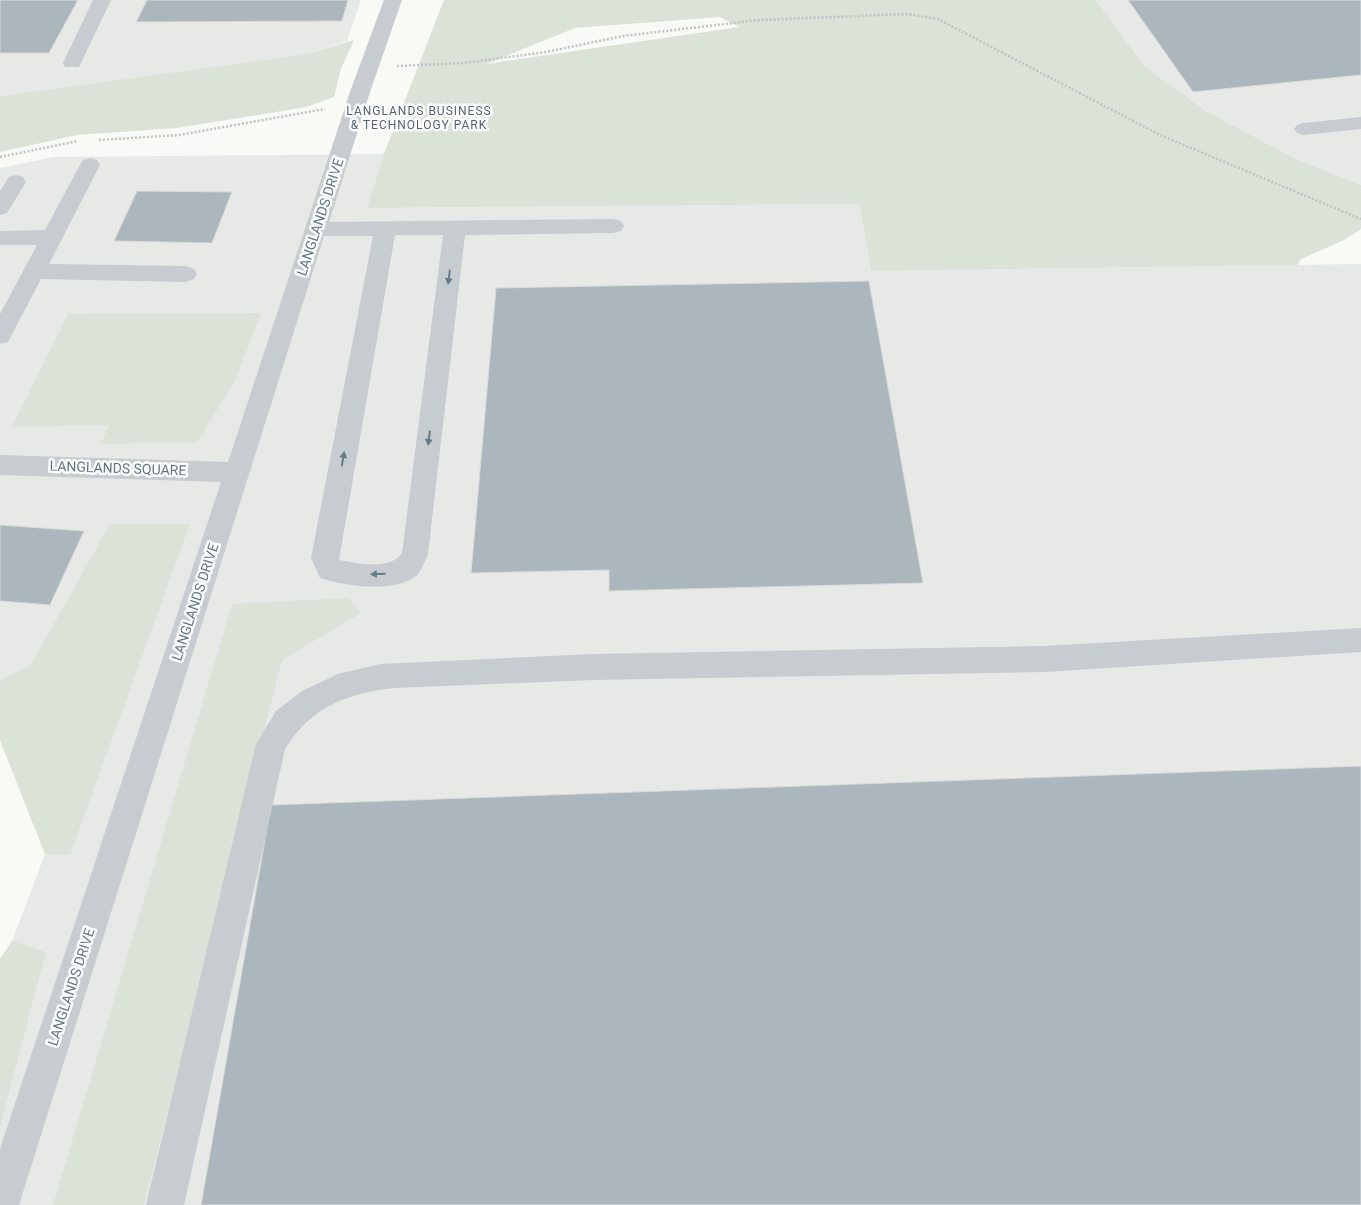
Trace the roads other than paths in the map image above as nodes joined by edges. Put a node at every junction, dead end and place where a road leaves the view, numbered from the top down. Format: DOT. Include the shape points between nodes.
graph roads {
  1 [pos="102,0"];
  2 [pos="393,0"];
  3 [pos="72,63"];
  4 [pos="1361,123"];
  5 [pos="1304,129"];
  6 [pos="90,165"];
  7 [pos="16,182"];
  8 [pos="0,208"];
  9 [pos="613,226"];
  10 [pos="454,228"];
  11 [pos="385,229"];
  12 [pos="316,230"];
  13 [pos="52,237"];
  14 [pos="0,238"];
  15 [pos="34,272"];
  16 [pos="186,274"];
  17 [pos="0,336"];
  18 [pos="0,465"];
  19 [pos="237,472"];
  20 [pos="1361,640"];
  21 [pos="0,1205"];
  22 [pos="165,1205"];
  1 -- 3 [label="street"];
  2 -- 12 [label="street, LANGLANDS DRIVE"];
  4 -- 5 [label="street"];
  6 -- 13 [label="street"];
  7 -- 8 [label="street"];
  9 -- 10 [label="street"];
  10 -- 11 [label="street"];
  10 -- 11 [label="street, one-way" via="415,554 407,567 392,574 350,575 330,570 324,558"];
  11 -- 12 [label="street"];
  12 -- 19 [label="street, LANGLANDS DRIVE"];
  13 -- 14 [label="street"];
  13 -- 15 [label="street"];
  15 -- 16 [label="street"];
  15 -- 17 [label="street"];
  18 -- 19 [label="street, LANGLANDS SQUARE"];
  19 -- 21 [label="street, LANGLANDS DRIVE"];
  20 -- 22 [label="street" via="1044,659 602,667 395,675 365,677 331,689 288,719 272,744"];
}
